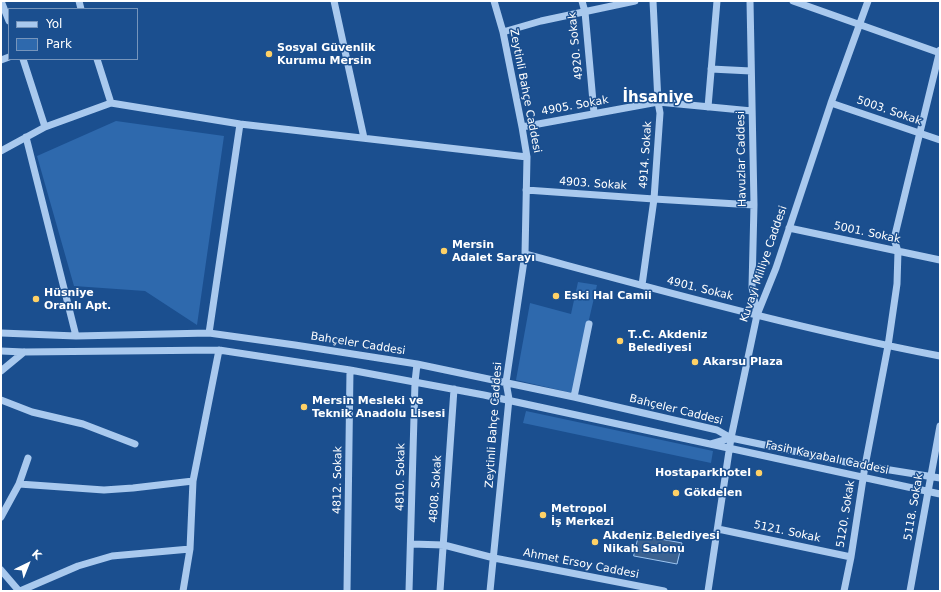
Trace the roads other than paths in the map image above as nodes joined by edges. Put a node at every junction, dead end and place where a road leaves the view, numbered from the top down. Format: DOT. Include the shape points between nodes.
graph roads {
  1 [pos="1,1"];
  2 [pos="334,1"];
  3 [pos="494,1"];
  4 [pos="582,1"];
  5 [pos="635,1"];
  6 [pos="652,1"];
  7 [pos="718,1"];
  8 [pos="750,1"];
  9 [pos="793,1"];
  10 [pos="868,1"];
  11 [pos="585,12"];
  12 [pos="8,18"];
  13 [pos="859,26"];
  14 [pos="502,32"];
  15 [pos="940,52"];
  16 [pos="23,60"];
  17 [pos="97,60"];
  18 [pos="711,69"];
  19 [pos="751,71"];
  20 [pos="658,102"];
  21 [pos="111,103"];
  22 [pos="831,103"];
  23 [pos="708,106"];
  24 [pos="752,111"];
  25 [pos="594,113"];
  26 [pos="240,124"];
  27 [pos="45,127"];
  28 [pos="522,127"];
  29 [pos="920,134"];
  30 [pos="26,138"];
  31 [pos="364,138"];
  32 [pos="940,140"];
  33 [pos="1,151"];
  34 [pos="527,157"];
  35 [pos="526,190"];
  36 [pos="654,199"];
  37 [pos="754,205"];
  38 [pos="789,228"];
  39 [pos="898,251"];
  40 [pos="525,254"];
  41 [pos="940,260"];
  42 [pos="642,285"];
  43 [pos="757,315"];
  44 [pos="588,324"];
  45 [pos="1,333"];
  46 [pos="209,333"];
  47 [pos="76,336"];
  48 [pos="888,346"];
  49 [pos="219,350"];
  50 [pos="1,351"];
  51 [pos="24,352"];
  52 [pos="940,356"];
  53 [pos="417,364"];
  54 [pos="1,370"];
  55 [pos="350,370"];
  56 [pos="415,382"];
  57 [pos="506,382"];
  58 [pos="454,389"];
  59 [pos="574,397"];
  60 [pos="1,400"];
  61 [pos="508,400"];
  62 [pos="940,426"];
  63 [pos="731,438"];
  64 [pos="135,444"];
  65 [pos="710,444"];
  66 [pos="729,448"];
  67 [pos="28,458"];
  68 [pos="865,466"];
  69 [pos="930,476"];
  70 [pos="863,478"];
  71 [pos="940,478"];
  72 [pos="193,481"];
  73 [pos="19,484"];
  74 [pos="928,492"];
  75 [pos="940,494"];
  76 [pos="1,517"];
  77 [pos="718,529"];
  78 [pos="411,544"];
  79 [pos="444,545"];
  80 [pos="190,549"];
  81 [pos="851,557"];
  82 [pos="494,558"];
  83 [pos="1,570"];
  84 [pos="20,591"];
  85 [pos="184,591"];
  86 [pos="347,591"];
  87 [pos="409,591"];
  88 [pos="440,591"];
  89 [pos="490,591"];
  90 [pos="664,591"];
  91 [pos="708,591"];
  92 [pos="844,591"];
  93 [pos="910,591"];
  1 -- 12 [label="street"];
  2 -- 31 [label="street"];
  3 -- 14 [label="street, Zeytinli Bahçe Caddesi"];
  4 -- 11 [label="street, 4920. Sokak"];
  5 -- 11 [label="street"];
  6 -- 20 [label="street, 4914. Sokak"];
  7 -- 18 [label="street"];
  8 -- 19 [label="street, Havuzlar Caddesi"];
  9 -- 13 [label="street"];
  10 -- 13 [label="street, Kuvayi Milliye Caddesi"];
  11 -- 14 [label="street"];
  11 -- 25 [label="street, 4920. Sokak"];
  13 -- 15 [label="street"];
  13 -- 22 [label="street, Kuvayi Milliye Caddesi"];
  14 -- 28 [label="street, Zeytinli Bahçe Caddesi"];
  15 -- 29 [label="street, 5120. Sokak"];
  16 -- 27 [label="street"];
  17 -- 21 [label="street"];
  18 -- 19 [label="street"];
  18 -- 23 [label="street"];
  19 -- 24 [label="street, Havuzlar Caddesi"];
  20 -- 23 [label="street, 4905. Sokak"];
  20 -- 25 [label="street, 4905. Sokak"];
  20 -- 36 [label="street, 4914. Sokak" via="660,113"];
  21 -- 26 [label="street"];
  21 -- 27 [label="street"];
  22 -- 29 [label="street, 5003. Sokak"];
  22 -- 38 [label="street, Kuvayi Milliye Caddesi"];
  23 -- 24 [label="street, 4905. Sokak"];
  24 -- 37 [label="street, Havuzlar Caddesi"];
  25 -- 28 [label="street, 4905. Sokak"];
  26 -- 31 [label="street"];
  26 -- 46 [label="street"];
  27 -- 30 [label="street"];
  28 -- 34 [label="street, Zeytinli Bahçe Caddesi"];
  29 -- 32 [label="street, 5003. Sokak"];
  29 -- 39 [label="street, 5120. Sokak" via="894,239"];
  30 -- 33 [label="street"];
  30 -- 47 [label="street"];
  31 -- 34 [label="street"];
  34 -- 35 [label="street, Zeytinli Bahçe Caddesi"];
  35 -- 36 [label="street, 4903. Sokak"];
  35 -- 40 [label="street, Zeytinli Bahçe Caddesi"];
  36 -- 37 [label="street, 4903. Sokak"];
  36 -- 42 [label="street, 4914. Sokak"];
  37 -- 43 [label="street, Havuzlar Caddesi" via="752,287"];
  38 -- 39 [label="street, 5001. Sokak"];
  38 -- 43 [label="street, Kuvayi Milliye Caddesi"];
  39 -- 41 [label="street, 5001. Sokak"];
  39 -- 48 [label="street, 5120. Sokak" via="897,284"];
  40 -- 42 [label="street, 4901. Sokak"];
  40 -- 57 [label="street, Zeytinli Bahçe Caddesi"];
  42 -- 43 [label="street, 4901. Sokak"];
  43 -- 48 [label="street, 4901. Sokak"];
  43 -- 63 [label="street, Kuvayi Milliye Caddesi"];
  44 -- 59 [label="street"];
  45 -- 47 [label="street, Bahçeler Caddesi"];
  46 -- 47 [label="street, Bahçeler Caddesi"];
  46 -- 53 [label="street, Bahçeler Caddesi"];
  48 -- 52 [label="street, 4901. Sokak"];
  48 -- 68 [label="street, 5120. Sokak"];
  49 -- 51 [label="street, Bahçeler Caddesi"];
  49 -- 55 [label="street, Bahçeler Caddesi"];
  49 -- 72 [label="street"];
  50 -- 51 [label="street, Bahçeler Caddesi"];
  51 -- 54 [label="street"];
  53 -- 56 [label="street, 4810. Sokak"];
  53 -- 57 [label="street, Bahçeler Caddesi"];
  55 -- 56 [label="street, Bahçeler Caddesi"];
  55 -- 86 [label="street, 4812. Sokak"];
  56 -- 58 [label="street, Bahçeler Caddesi"];
  56 -- 78 [label="street, 4810. Sokak"];
  57 -- 59 [label="street, Bahçeler Caddesi"];
  57 -- 61 [label="street, Zeytinli Bahçe Caddesi"];
  58 -- 61 [label="street, Bahçeler Caddesi"];
  58 -- 79 [label="street, 4808. Sokak"];
  59 -- 63 [label="street, Bahçeler Caddesi" via="717,430"];
  60 -- 64 [label="street" via="32,412 82,424"];
  61 -- 65 [label="street, Bahçeler Caddesi"];
  61 -- 82 [label="street, Zeytinli Bahçe Caddesi"];
  62 -- 69 [label="street, 5118. Sokak"];
  63 -- 65 [label="street, Bahçeler Caddesi"];
  63 -- 66 [label="street, Kuvayi Milliye Caddesi"];
  63 -- 68 [label="street, Fasih Kayabalı Caddesi"];
  65 -- 66 [label="street, Fasih Kayabalı Caddesi"];
  66 -- 70 [label="street, Fasih Kayabalı Caddesi"];
  66 -- 77 [label="street, Kuvayi Milliye Caddesi"];
  67 -- 73 [label="street"];
  68 -- 69 [label="street, Fasih Kayabalı Caddesi"];
  68 -- 70 [label="street, 5120. Sokak"];
  69 -- 71 [label="street, Fasih Kayabalı Caddesi"];
  69 -- 74 [label="street, 5118. Sokak"];
  70 -- 74 [label="street, Fasih Kayabalı Caddesi"];
  70 -- 81 [label="street, 5120. Sokak"];
  72 -- 73 [label="street" via="104,490"];
  72 -- 80 [label="street"];
  73 -- 76 [label="street"];
  74 -- 75 [label="street, Fasih Kayabalı Caddesi"];
  74 -- 93 [label="street, 5118. Sokak"];
  77 -- 81 [label="street, 5121. Sokak"];
  77 -- 91 [label="street, Kuvayi Milliye Caddesi"];
  78 -- 79 [label="street, Ahmet Ersoy Caddesi"];
  78 -- 87 [label="street, 4810. Sokak"];
  79 -- 82 [label="street, Ahmet Ersoy Caddesi"];
  79 -- 88 [label="street, 4808. Sokak"];
  80 -- 84 [label="street" via="112,556 78,566"];
  80 -- 85 [label="street"];
  81 -- 92 [label="street, 5120. Sokak"];
  82 -- 89 [label="street, Zeytinli Bahçe Caddesi"];
  82 -- 90 [label="street, Ahmet Ersoy Caddesi"];
  83 -- 84 [label="street"];
}
